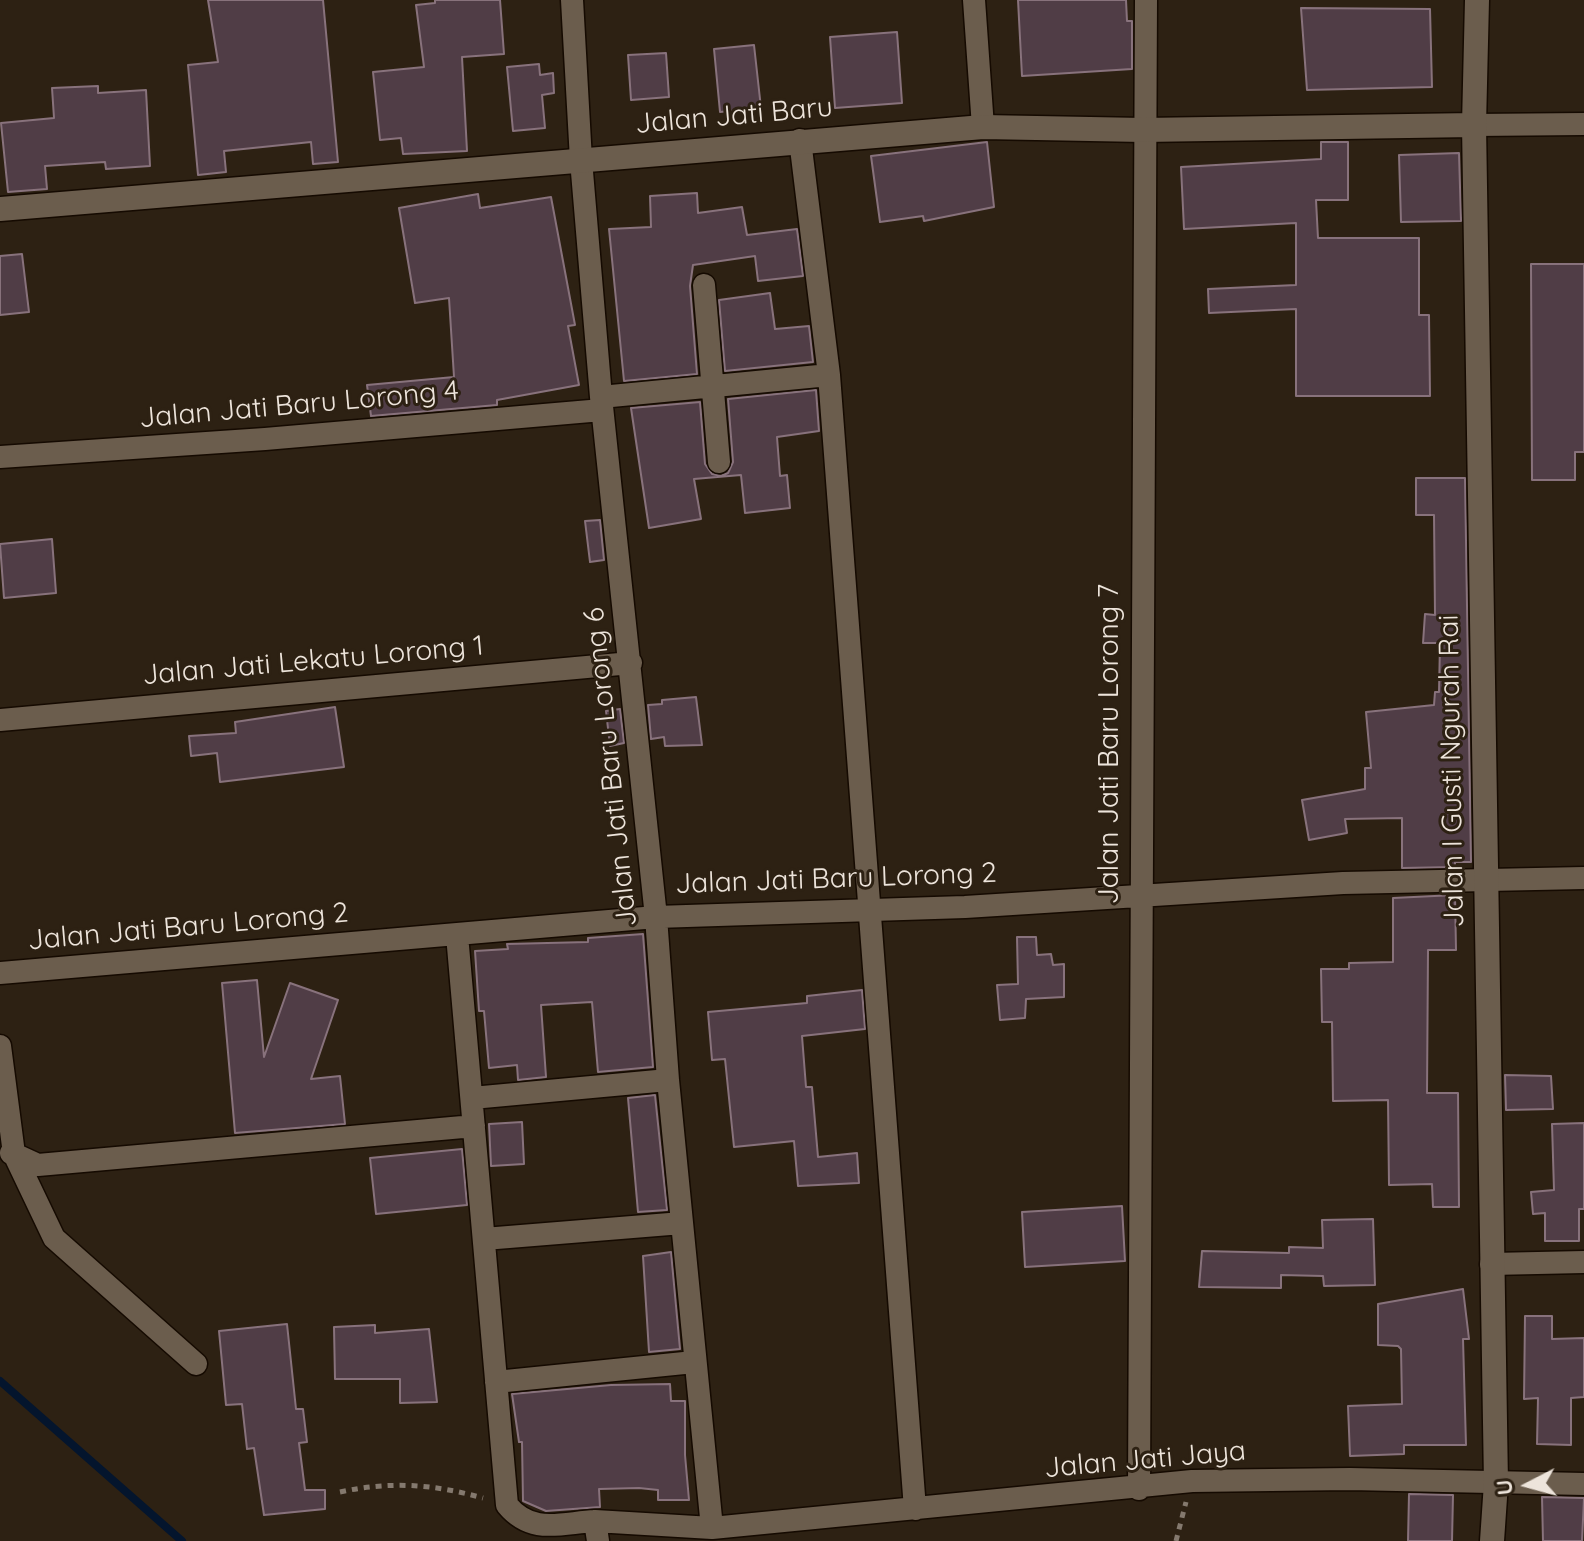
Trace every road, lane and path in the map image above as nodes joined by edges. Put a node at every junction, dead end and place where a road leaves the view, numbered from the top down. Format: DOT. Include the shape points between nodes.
graph roads {
  1 [pos="572,0"];
  2 [pos="974,0"];
  3 [pos="1146,0"];
  4 [pos="1477,0"];
  5 [pos="1584,124"];
  6 [pos="1474,125"];
  7 [pos="983,127"];
  8 [pos="1143,130"];
  9 [pos="800,140"];
  10 [pos="581,160"];
  11 [pos="0,209"];
  12 [pos="704,285"];
  13 [pos="829,375"];
  14 [pos="712,386"];
  15 [pos="602,403"];
  16 [pos="0,457"];
  17 [pos="719,462"];
  18 [pos="631,663"];
  19 [pos="0,720"];
  20 [pos="1584,878"];
  21 [pos="1484,879"];
  22 [pos="1140,893"];
  23 [pos="871,909"];
  24 [pos="656,917"];
  25 [pos="457,935"];
  26 [pos="0,973"];
  27 [pos="0,1046"];
  28 [pos="668,1080"];
  29 [pos="472,1098"];
  30 [pos="474,1126"];
  31 [pos="7,1152"];
  32 [pos="682,1223"];
  33 [pos="484,1239"];
  34 [pos="1584,1262"];
  35 [pos="1491,1264"];
  36 [pos="694,1362"];
  37 [pos="196,1364"];
  38 [pos="496,1382"];
  39 [pos="1192,1481"];
  40 [pos="1496,1483"];
  41 [pos="1584,1484"];
  42 [pos="1139,1489"];
  43 [pos="340,1492"];
  44 [pos="507,1505"];
  45 [pos="915,1509"];
  46 [pos="712,1528"];
  47 [pos="805,1530"];
  48 [pos="597,1531"];
  49 [pos="1176,1541"];
  50 [pos="1492,1541"];
  1 -- 10 [label="street, Jalan Jati Baru Lorong 6"];
  2 -- 7 [label="street"];
  3 -- 8 [label="street, Jalan Jati Baru Lorong 7"];
  4 -- 6 [label="main road, Jalan I Gusti Ngurah Rai"];
  5 -- 6 [label="street"];
  6 -- 8 [label="main road, Jalan Jati Baru"];
  6 -- 21 [label="main road, Jalan I Gusti Ngurah Rai"];
  7 -- 8 [label="main road, Jalan Jati Baru"];
  7 -- 9 [label="main road, Jalan Jati Baru"];
  8 -- 22 [label="street, Jalan Jati Baru Lorong 7"];
  9 -- 10 [label="main road, Jalan Jati Baru"];
  9 -- 13 [label="street"];
  10 -- 11 [label="main road, Jalan Jati Baru"];
  10 -- 15 [label="street, Jalan Jati Baru Lorong 6"];
  12 -- 14 [label="street"];
  13 -- 14 [label="street, Jalan Jati Baru Lorong 4"];
  13 -- 23 [label="street"];
  14 -- 15 [label="street, Jalan Jati Baru Lorong 4"];
  14 -- 17 [label="street"];
  15 -- 16 [label="street, Jalan Jati Baru Lorong 4" via="265,439"];
  15 -- 18 [label="street, Jalan Jati Baru Lorong 6"];
  18 -- 19 [label="street, Jalan Jati Lekatu Lorong 1"];
  18 -- 24 [label="street, Jalan Jati Baru Lorong 6"];
  20 -- 21 [label="street, Jalan Jati Baru Lorong 2"];
  21 -- 22 [label="street, Jalan Jati Baru Lorong 2"];
  21 -- 35 [label="main road, Jalan I Gusti Ngurah Rai"];
  22 -- 23 [label="street, Jalan Jati Baru Lorong 2"];
  22 -- 42 [label="street, Jalan Jati Baru Lorong 7"];
  23 -- 24 [label="street, Jalan Jati Baru Lorong 2"];
  23 -- 45 [label="street"];
  24 -- 25 [label="street, Jalan Jati Baru Lorong 2"];
  24 -- 28 [label="street, Jalan Jati Baru Lorong 6"];
  25 -- 26 [label="street, Jalan Jati Baru Lorong 2"];
  25 -- 29 [label="street"];
  27 -- 31 [label="street"];
  28 -- 29 [label="street"];
  28 -- 32 [label="street, Jalan Jati Baru Lorong 6"];
  29 -- 30 [label="street"];
  30 -- 31 [label="street" via="49,1166"];
  30 -- 33 [label="street"];
  31 -- 37 [label="street" via="54,1238"];
  32 -- 33 [label="street"];
  32 -- 36 [label="street, Jalan Jati Baru Lorong 6"];
  33 -- 38 [label="street"];
  34 -- 35 [label="street"];
  35 -- 40 [label="main road, Jalan I Gusti Ngurah Rai"];
  36 -- 38 [label="street"];
  36 -- 46 [label="street, Jalan Jati Baru Lorong 6"];
  38 -- 44 [label="street"];
  39 -- 40 [label="street, Jalan Jati Jaya"];
  39 -- 42 [label="street, Jalan Jati Jaya"];
  39 -- 49 [label="path"];
  40 -- 41 [label="street, Jalan Jati Jaya"];
  40 -- 50 [label="main road, Jalan I Gusti Ngurah Rai"];
  42 -- 45 [label="street, Jalan Jati Jaya"];
  43 -- 44 [label="path" via="404,1483"];
  44 -- 48 [label="street, Jalan Jati Jaya" via="522,1521 536,1526"];
  45 -- 47 [label="street, Jalan Jati Jaya"];
  46 -- 47 [label="street, Jalan Jati Jaya"];
  46 -- 48 [label="street, Jalan Jati Jaya"];
}
